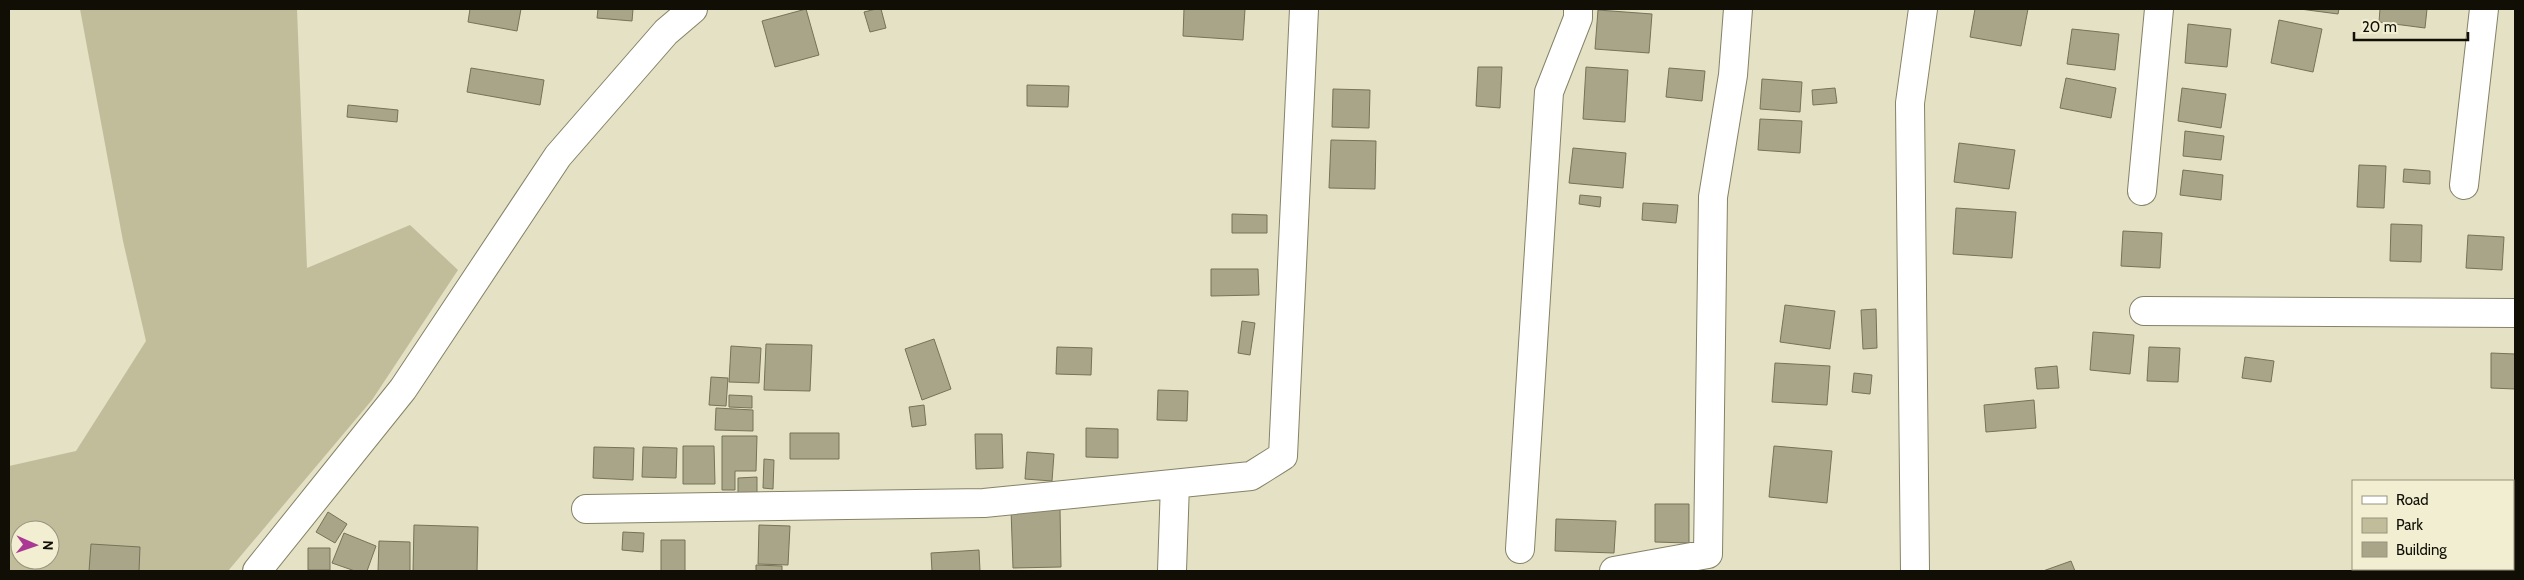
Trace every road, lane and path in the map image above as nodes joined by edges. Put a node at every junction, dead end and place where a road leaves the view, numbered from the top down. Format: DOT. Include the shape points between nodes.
graph roads {
  1 [pos="693,9"];
  2 [pos="1304,9"];
  3 [pos="1578,9"];
  4 [pos="1738,9"];
  5 [pos="1923,9"];
  6 [pos="2159,9"];
  7 [pos="2484,9"];
  8 [pos="2464,185"];
  9 [pos="2142,191"];
  10 [pos="2144,312"];
  11 [pos="2515,313"];
  12 [pos="1175,484"];
  13 [pos="586,509"];
  14 [pos="1520,549"];
  15 [pos="257,571"];
  16 [pos="1172,571"];
  17 [pos="1614,571"];
  18 [pos="1916,571"];
  1 -- 15 [label="street" via="666,32 558,156 403,389"];
  2 -- 12 [label="street" via="1283,456 1251,476"];
  3 -- 14 [label="street" via="1578,18 1549,92"];
  4 -- 17 [label="street" via="1733,75 1713,197 1708,554"];
  5 -- 18 [label="street" via="1910,103"];
  6 -- 9 [label="street"];
  7 -- 8 [label="street"];
  10 -- 11 [label="street"];
  12 -- 13 [label="street" via="984,503"];
  12 -- 16 [label="street"];
}
